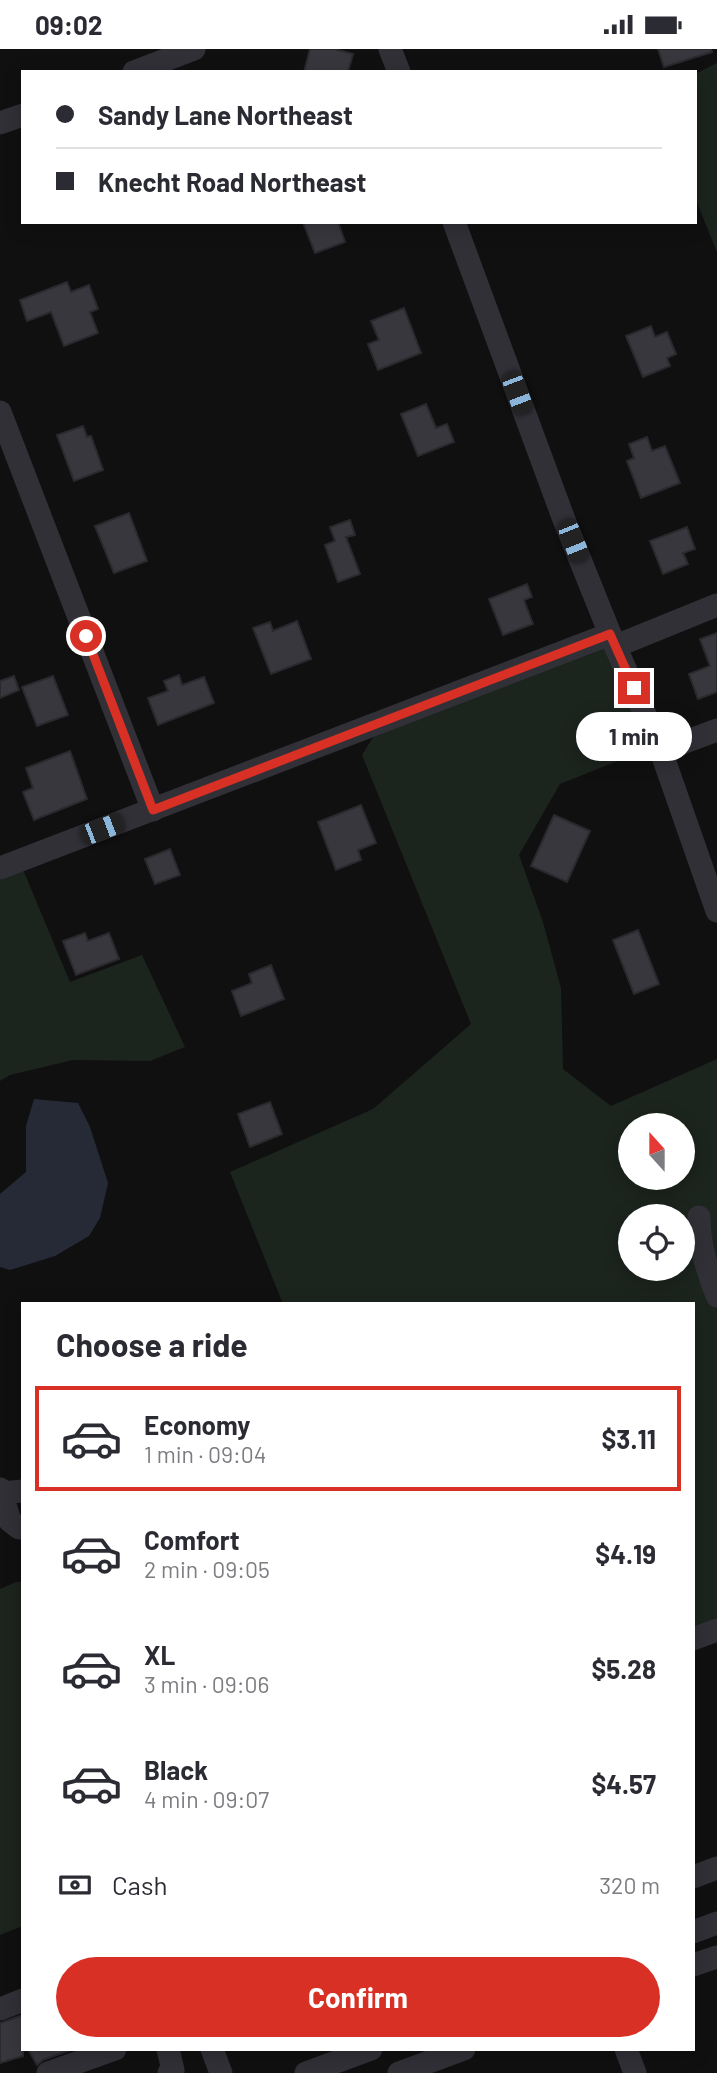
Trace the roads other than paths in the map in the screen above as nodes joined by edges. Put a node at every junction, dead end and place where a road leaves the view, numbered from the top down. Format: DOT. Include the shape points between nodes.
graph roads {
  1 [pos="194,49"];
  2 [pos="390,49"];
  3 [pos="139,70"];
  4 [pos="398,70"];
  5 [pos="21,116"];
  6 [pos="0,123"];
  7 [pos="455,224"];
  8 [pos="0,412"];
  9 [pos="717,605"];
  10 [pos="613,640"];
  11 [pos="717,730"];
  12 [pos="661,751"];
  13 [pos="153,810"];
  14 [pos="0,868"];
  15 [pos="717,911"];
  16 [pos="699,1217"];
  17 [pos="717,1296"];
  18 [pos="6,1491"];
  19 [pos="21,1528"];
  20 [pos="717,1630"];
  21 [pos="695,1638"];
  22 [pos="717,1868"];
  23 [pos="695,1876"];
  24 [pos="717,1923"];
  25 [pos="695,1931"];
  26 [pos="717,1957"];
  27 [pos="695,1964"];
  28 [pos="21,2001"];
  29 [pos="0,2009"];
  30 [pos="111,2051"];
  31 [pos="168,2051"];
  32 [pos="213,2051"];
  33 [pos="366,2051"];
  34 [pos="459,2051"];
  35 [pos="627,2051"];
  36 [pos="78,2068"];
  37 [pos="48,2073"];
  38 [pos="169,2073"];
  39 [pos="221,2073"];
  40 [pos="306,2073"];
  41 [pos="399,2073"];
  42 [pos="635,2073"];
  1 -- 3 [label="street"];
  2 -- 4 [label="street"];
  5 -- 6 [label="street"];
  7 -- 10 [label="street"];
  8 -- 13 [label="street"];
  9 -- 10 [label="street"];
  10 -- 12 [label="street"];
  10 -- 13 [label="street"];
  11 -- 12 [label="street"];
  12 -- 15 [label="street"];
  13 -- 14 [label="street"];
  16 -- 17 [label="street" via="702,1253"];
  18 -- 19 [label="street" via="10,1521"];
  20 -- 21 [label="street"];
  22 -- 23 [label="street"];
  24 -- 25 [label="street"];
  26 -- 27 [label="street"];
  28 -- 29 [label="street"];
  30 -- 36 [label="street"];
  31 -- 38 [label="street" via="173,2070"];
  32 -- 39 [label="street"];
  33 -- 40 [label="street"];
  34 -- 41 [label="street"];
  35 -- 42 [label="street"];
  36 -- 37 [label="street"];
}
